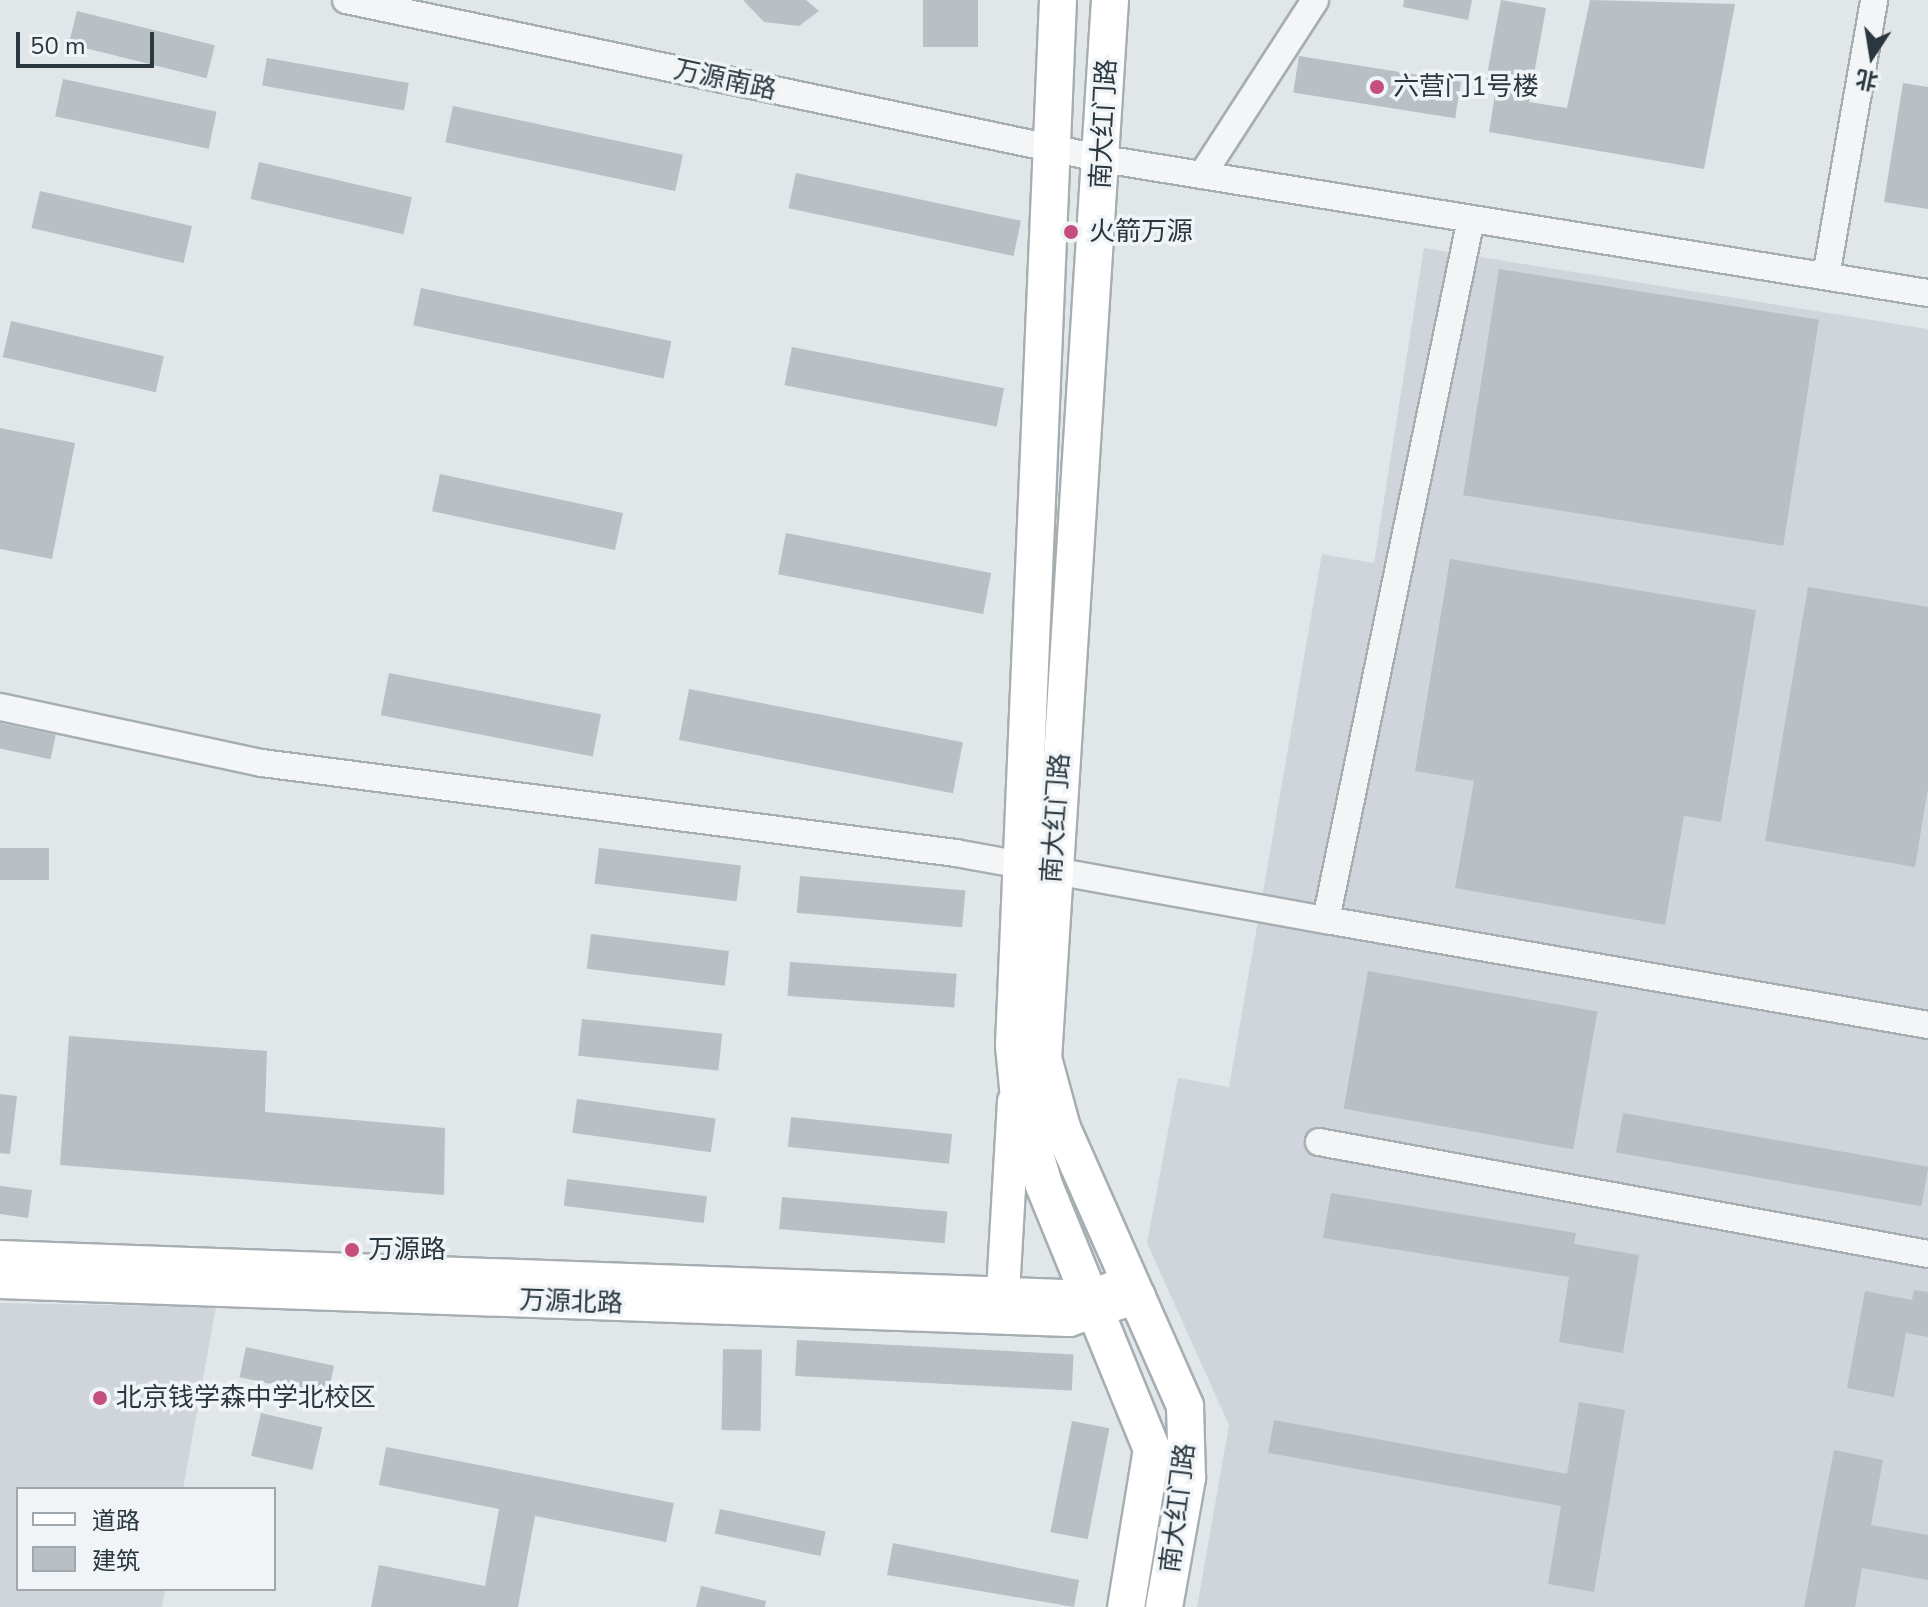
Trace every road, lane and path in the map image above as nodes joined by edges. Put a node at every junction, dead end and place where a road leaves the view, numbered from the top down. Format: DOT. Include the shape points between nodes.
graph roads {
  1 [pos="346,0"];
  2 [pos="1058,0"];
  3 [pos="1110,0"];
  4 [pos="1315,0"];
  5 [pos="1874,0"];
  6 [pos="1054,149"];
  7 [pos="1103,159"];
  8 [pos="1202,175"];
  9 [pos="1471,219"];
  10 [pos="1826,276"];
  11 [pos="1928,293"];
  12 [pos="0,707"];
  13 [pos="1036,867"];
  14 [pos="1326,920"];
  15 [pos="1928,1025"];
  16 [pos="1014,1046"];
  17 [pos="1319,1142"];
  18 [pos="1928,1254"];
  19 [pos="0,1257"];
  20 [pos="0,1282"];
  21 [pos="1135,1288"];
  22 [pos="1003,1292"];
  23 [pos="1094,1305"];
  24 [pos="1126,1607"];
  25 [pos="1164,1607"];
  1 -- 6 [label="street, 万源南路"];
  2 -- 6 [label="highway, 南大红门路"];
  3 -- 7 [label="highway, 南大红门路"];
  4 -- 8 [label="street"];
  5 -- 10 [label="street"];
  6 -- 7 [label="street, 万源南路"];
  6 -- 13 [label="highway, 南大红门路" via="1034,633"];
  7 -- 8 [label="street, 万源南路"];
  7 -- 13 [label="highway, 南大红门路"];
  8 -- 9 [label="street, 万源南路"];
  9 -- 10 [label="street, 万源南路"];
  9 -- 14 [label="street"];
  10 -- 11 [label="street, 万源南路"];
  12 -- 13 [label="street" via="262,763"];
  13 -- 14 [label="street"];
  13 -- 16 [label="highway, 南大红门路"];
  13 -- 21 [label="highway, 南大红门路" via="1043,1058 1062,1128"];
  14 -- 15 [label="street"];
  16 -- 22 [label="main road"];
  16 -- 23 [label="highway, 南大红门路" via="1025,1125"];
  17 -- 18 [label="street"];
  19 -- 22 [label="main road, 万源北路"];
  20 -- 23 [label="main road, 万源北路" via="1053,1319"];
  21 -- 23 [label="main road"];
  21 -- 25 [label="highway, 南大红门路" via="1185,1406 1189,1444"];
  22 -- 23 [label="main road, 万源北路"];
  23 -- 24 [label="highway, 南大红门路" via="1152,1449"];
}
